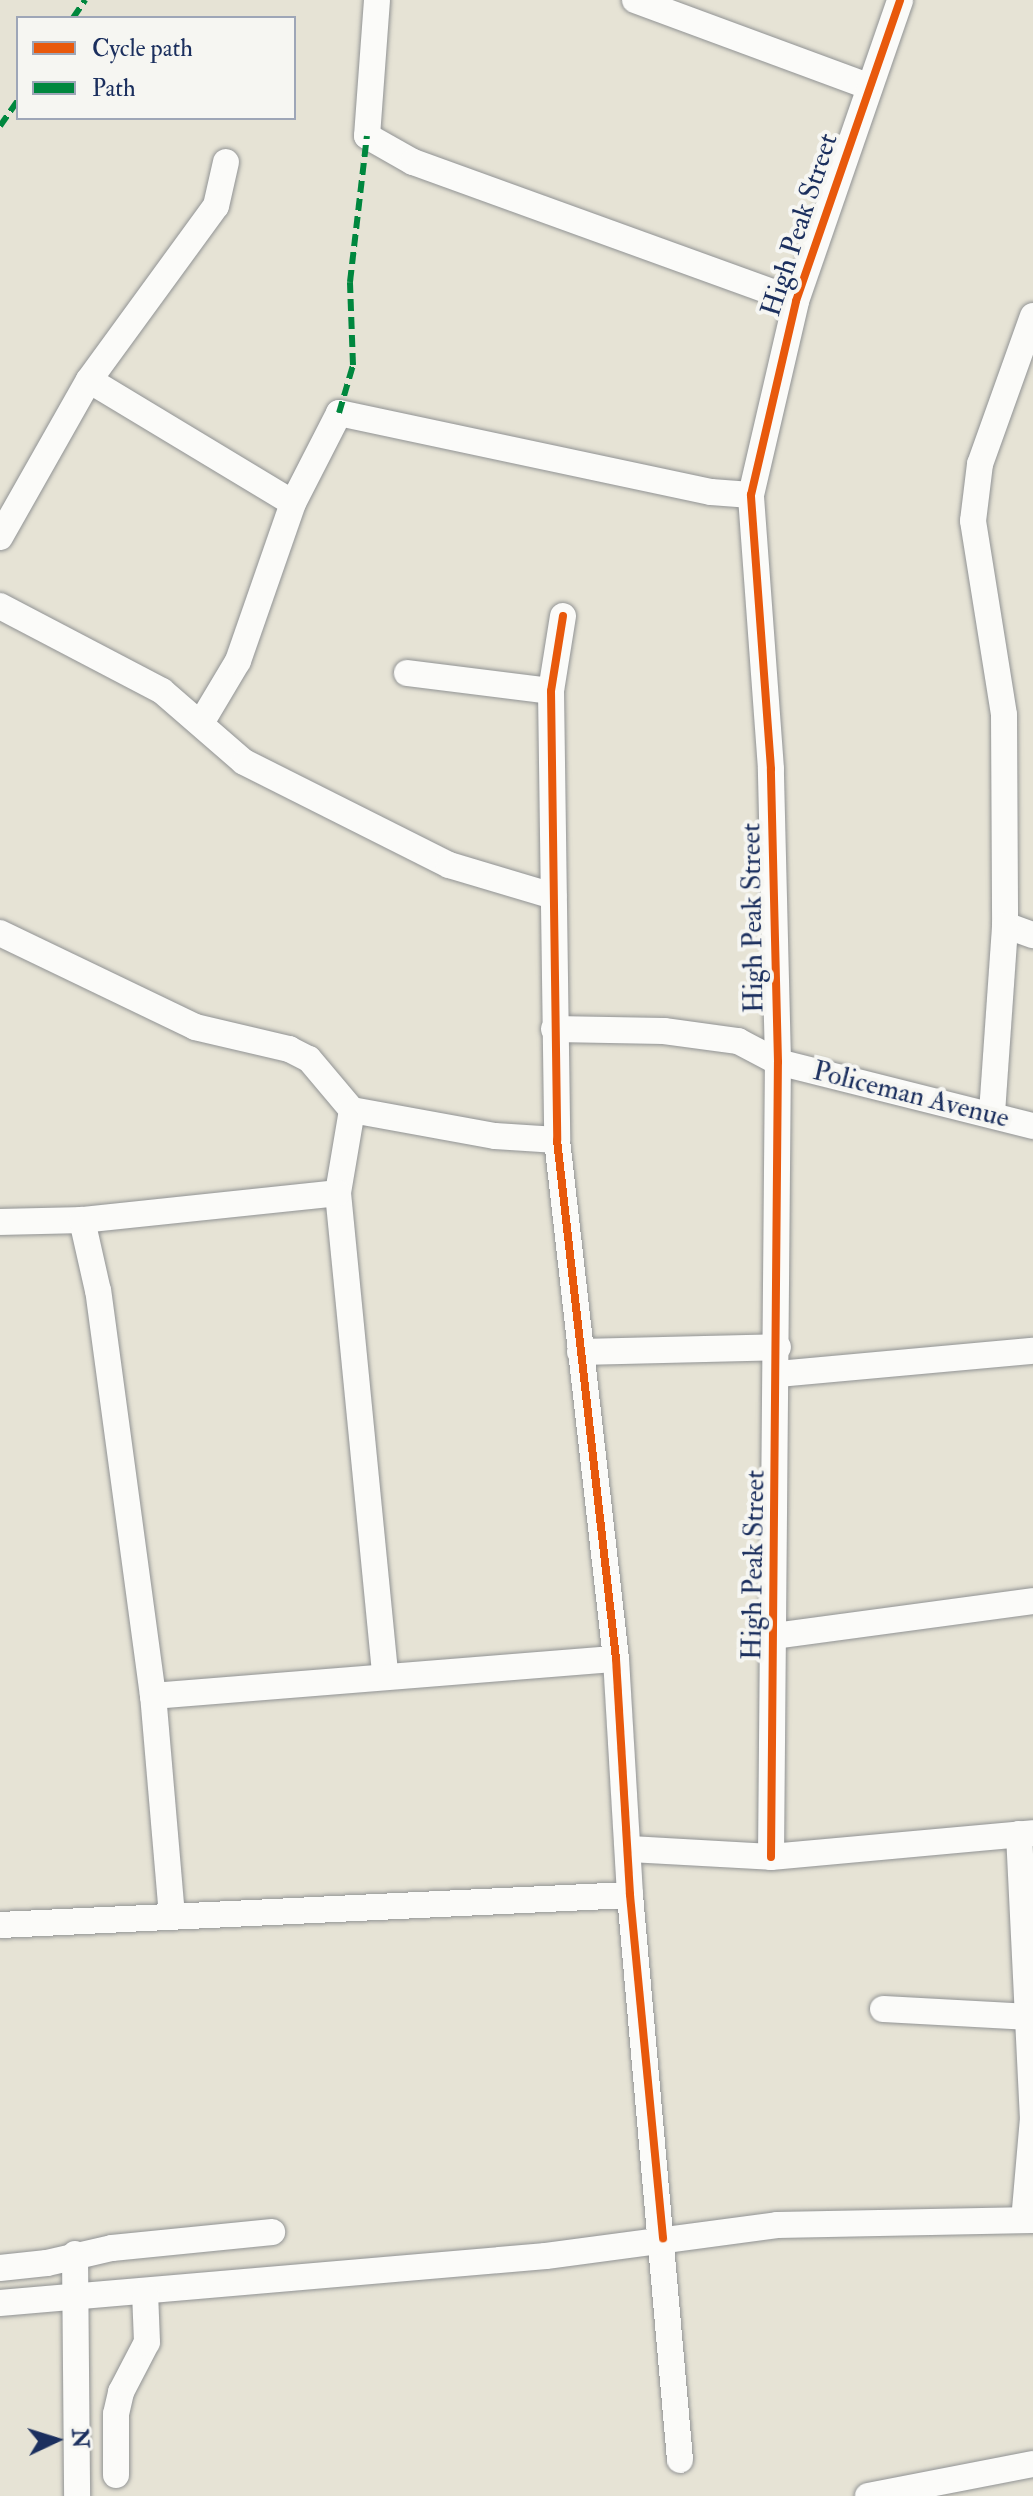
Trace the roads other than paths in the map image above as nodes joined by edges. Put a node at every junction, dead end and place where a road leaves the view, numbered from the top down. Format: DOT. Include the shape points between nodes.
graph roads {
  1 [pos="635,0"];
  2 [pos="900,0"];
  3 [pos="369,4"];
  4 [pos="868,86"];
  5 [pos="226,162"];
  6 [pos="796,301"];
  7 [pos="1033,316"];
  8 [pos="89,380"];
  9 [pos="751,495"];
  10 [pos="293,503"];
  11 [pos="0,537"];
  12 [pos="0,606"];
  13 [pos="563,616"];
  14 [pos="407,673"];
  15 [pos="551,691"];
  16 [pos="201,723"];
  17 [pos="553,896"];
  18 [pos="1005,925"];
  19 [pos="0,933"];
  20 [pos="1033,935"];
  21 [pos="554,1029"];
  22 [pos="778,1062"];
  23 [pos="352,1110"];
  24 [pos="992,1113"];
  25 [pos="1033,1126"];
  26 [pos="557,1140"];
  27 [pos="338,1193"];
  28 [pos="82,1220"];
  29 [pos="0,1222"];
  30 [pos="778,1347"];
  31 [pos="1033,1351"];
  32 [pos="580,1352"];
  33 [pos="778,1374"];
  34 [pos="1033,1601"];
  35 [pos="775,1636"];
  36 [pos="616,1659"];
  37 [pos="385,1676"];
  38 [pos="153,1696"];
  39 [pos="1026,1833"];
  40 [pos="630,1849"];
  41 [pos="771,1857"];
  42 [pos="630,1895"];
  43 [pos="172,1916"];
  44 [pos="0,1925"];
  45 [pos="883,2009"];
  46 [pos="1031,2017"];
  47 [pos="1028,2220"];
  48 [pos="272,2232"];
  49 [pos="663,2238"];
  50 [pos="75,2254"];
  51 [pos="0,2268"];
  52 [pos="145,2293"];
  53 [pos="75,2297"];
  54 [pos="0,2303"];
  55 [pos="680,2460"];
  56 [pos="1033,2464"];
  57 [pos="116,2475"];
  58 [pos="77,2496"];
  59 [pos="868,2496"];
  1 -- 4 [label="street"];
  2 -- 4 [label="street, High Peak Street"];
  3 -- 6 [label="street" via="367,136 413,162"];
  4 -- 6 [label="street, High Peak Street"];
  5 -- 8 [label="street" via="216,206"];
  6 -- 9 [label="street, High Peak Street"];
  7 -- 18 [label="street" via="980,464 973,521 1004,715"];
  8 -- 10 [label="street"];
  8 -- 11 [label="street"];
  9 -- 10 [label="street" via="711,492 339,413"];
  9 -- 22 [label="street, High Peak Street" via="771,769"];
  10 -- 16 [label="street" via="243,650"];
  12 -- 16 [label="street" via="162,691"];
  13 -- 15 [label="street"];
  14 -- 15 [label="street"];
  15 -- 17 [label="street"];
  16 -- 17 [label="street" via="244,762 449,865"];
  17 -- 21 [label="street"];
  18 -- 20 [label="street"];
  18 -- 24 [label="street"];
  19 -- 23 [label="street" via="195,1027 289,1049 309,1059"];
  21 -- 22 [label="street, Policeman Avenue" via="664,1031 738,1041"];
  21 -- 26 [label="street"];
  22 -- 24 [label="street, Policeman Avenue"];
  22 -- 30 [label="street, High Peak Street"];
  23 -- 26 [label="street" via="495,1136"];
  23 -- 27 [label="street"];
  24 -- 25 [label="street, Policeman Avenue"];
  26 -- 32 [label="street"];
  27 -- 28 [label="street"];
  27 -- 37 [label="street"];
  28 -- 29 [label="street"];
  28 -- 38 [label="street" via="98,1291"];
  30 -- 32 [label="street"];
  30 -- 33 [label="street, High Peak Street"];
  31 -- 33 [label="street"];
  32 -- 36 [label="street"];
  33 -- 35 [label="street, High Peak Street"];
  34 -- 35 [label="street"];
  35 -- 41 [label="street, High Peak Street"];
  36 -- 37 [label="street"];
  36 -- 40 [label="street"];
  37 -- 38 [label="street"];
  38 -- 43 [label="street"];
  39 -- 41 [label="street"];
  39 -- 46 [label="street"];
  40 -- 41 [label="street"];
  40 -- 42 [label="street"];
  42 -- 43 [label="street"];
  42 -- 49 [label="street"];
  43 -- 44 [label="street"];
  45 -- 46 [label="street"];
  46 -- 47 [label="street"];
  47 -- 49 [label="street" via="777,2225"];
  48 -- 50 [label="street"];
  49 -- 52 [label="street" via="546,2256"];
  49 -- 55 [label="street"];
  50 -- 51 [label="street"];
  50 -- 53 [label="street"];
  52 -- 53 [label="street"];
  52 -- 57 [label="street" via="147,2342 118,2401"];
  53 -- 54 [label="street"];
  53 -- 58 [label="street"];
  56 -- 59 [label="street"];
}
